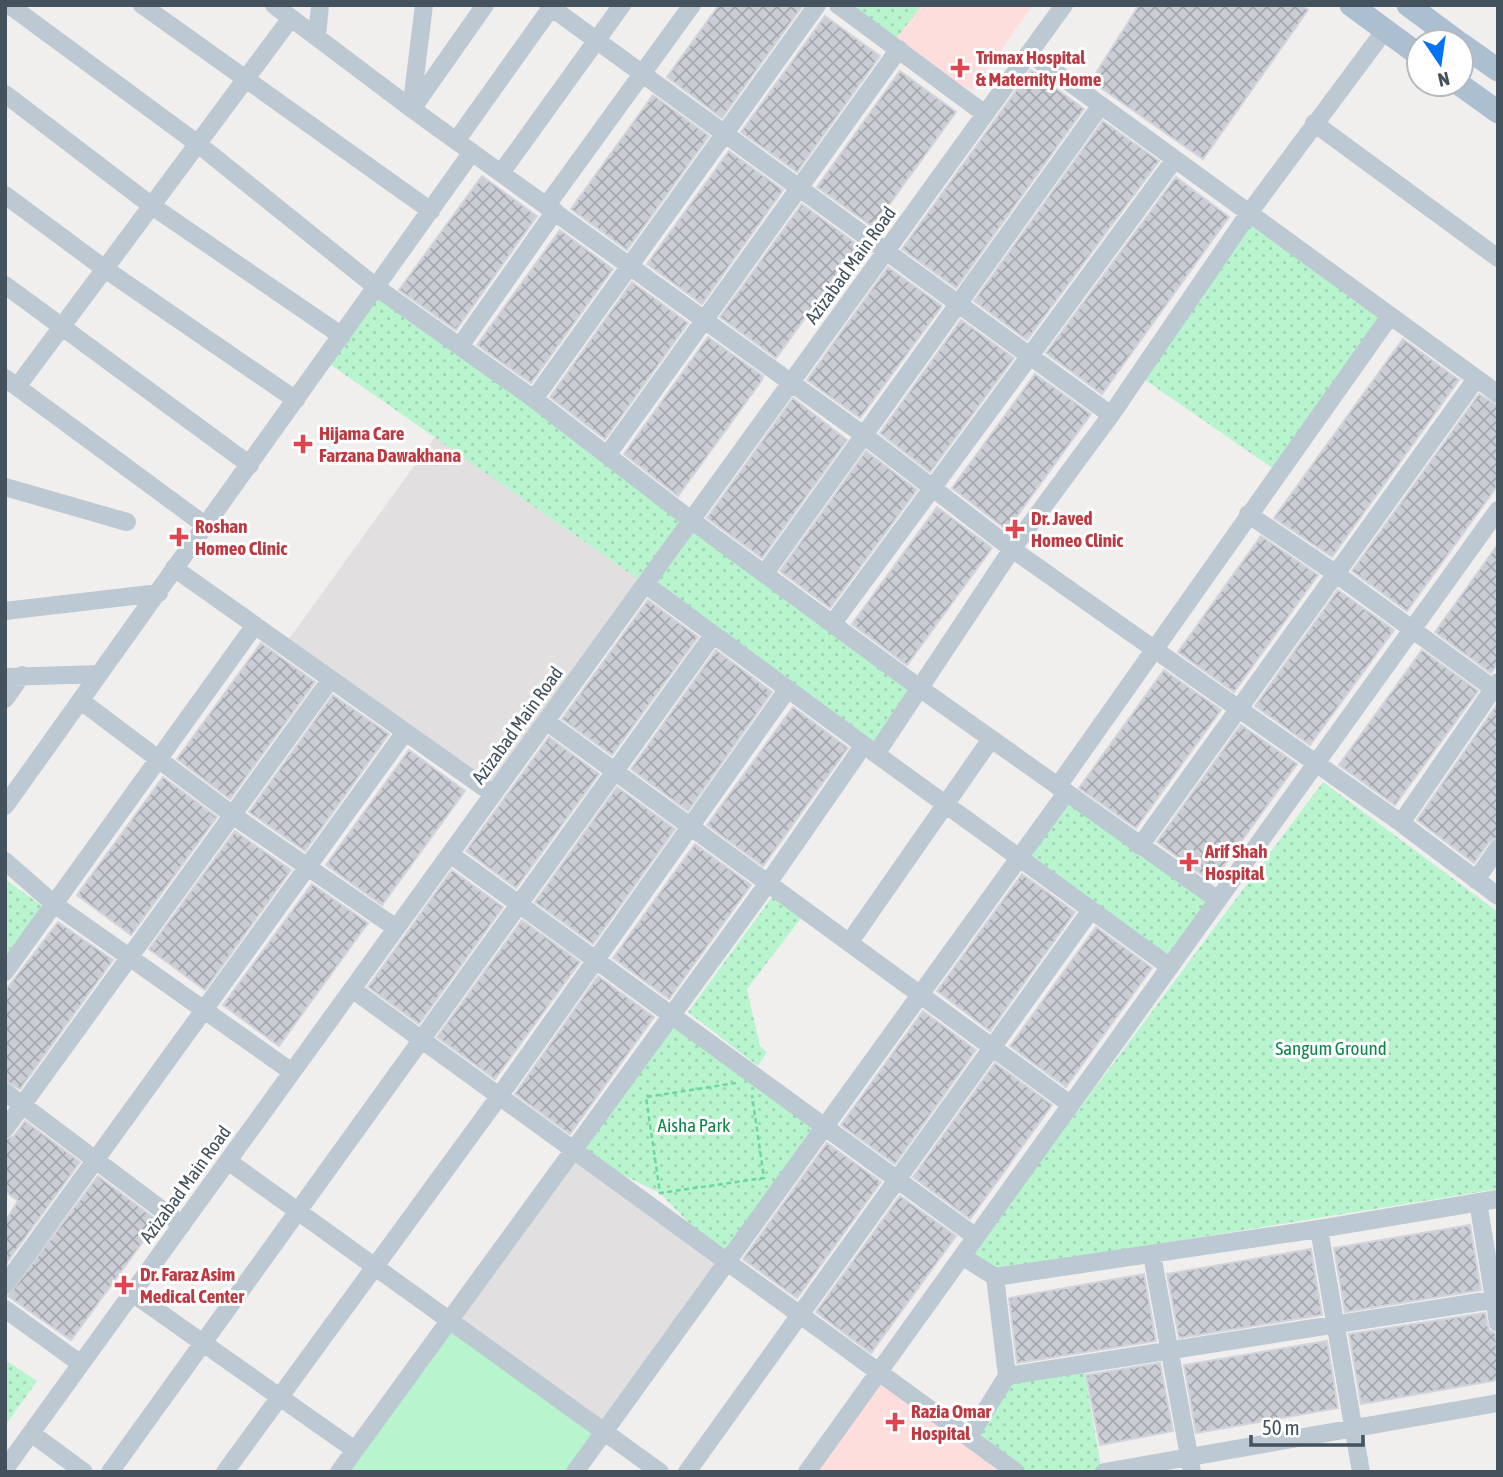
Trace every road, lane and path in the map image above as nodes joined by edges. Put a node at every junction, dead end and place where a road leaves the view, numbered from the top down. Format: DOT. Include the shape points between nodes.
graph roads {
  1 [pos="142,5"];
  2 [pos="274,5"];
  3 [pos="320,5"];
  4 [pos="424,5"];
  5 [pos="485,5"];
  6 [pos="622,5"];
  7 [pos="692,5"];
  8 [pos="817,5"];
  9 [pos="838,5"];
  10 [pos="1064,5"];
  11 [pos="1351,5"];
  12 [pos="1408,5"];
  13 [pos="551,6"];
  14 [pos="10,9"];
  15 [pos="291,18"];
  16 [pos="1439,28"];
  17 [pos="1385,30"];
  18 [pos="317,36"];
  19 [pos="597,41"];
  20 [pos="1405,45"];
  21 [pos="900,49"];
  22 [pos="1029,53"];
  23 [pos="1475,54"];
  24 [pos="1498,70"];
  25 [pos="642,74"];
  26 [pos="246,79"];
  27 [pos="5,94"];
  28 [pos="1475,95"];
  29 [pos="1101,105"];
  30 [pos="412,109"];
  31 [pos="1498,112"];
  32 [pos="985,114"];
  33 [pos="1314,123"];
  34 [pos="724,134"];
  35 [pos="456,141"];
  36 [pos="198,144"];
  37 [pos="472,152"];
  38 [pos="1175,159"];
  39 [pos="501,173"];
  40 [pos="799,188"];
  41 [pos="5,195"];
  42 [pos="152,206"];
  43 [pos="551,208"];
  44 [pos="431,211"];
  45 [pos="1249,213"];
  46 [pos="886,251"];
  47 [pos="1498,258"];
  48 [pos="630,266"];
  49 [pos="105,268"];
  50 [pos="5,285"];
  51 [pos="376,287"];
  52 [pos="959,305"];
  53 [pos="1390,316"];
  54 [pos="704,320"];
  55 [pos="62,326"];
  56 [pos="342,336"];
  57 [pos="460,346"];
  58 [pos="1030,356"];
  59 [pos="1476,379"];
  60 [pos="11,382"];
  61 [pos="790,383"];
  62 [pos="1498,394"];
  63 [pos="534,399"];
  64 [pos="296,400"];
  65 [pos="1111,415"];
  66 [pos="865,436"];
  67 [pos="608,454"];
  68 [pos="250,465"];
  69 [pos="5,487"];
  70 [pos="932,489"];
  71 [pos="1498,510"];
  72 [pos="1248,514"];
  73 [pos="691,520"];
  74 [pos="127,522"];
  75 [pos="206,526"];
  76 [pos="1012,549"];
  77 [pos="174,568"];
  78 [pos="765,573"];
  79 [pos="1335,573"];
  80 [pos="645,584"];
  81 [pos="159,593"];
  82 [pos="5,611"];
  83 [pos="833,623"];
  84 [pos="255,625"];
  85 [pos="1412,631"];
  86 [pos="713,635"];
  87 [pos="1155,650"];
  88 [pos="99,674"];
  89 [pos="14,676"];
  90 [pos="331,679"];
  91 [pos="1496,687"];
  92 [pos="921,689"];
  93 [pos="787,690"];
  94 [pos="5,699"];
  95 [pos="81,701"];
  96 [pos="1237,709"];
  97 [pos="546,721"];
  98 [pos="405,732"];
  99 [pos="991,738"];
  100 [pos="870,750"];
  101 [pos="159,761"];
  102 [pos="1316,765"];
  103 [pos="615,772"];
  104 [pos="1062,789"];
  105 [pos="493,794"];
  106 [pos="945,805"];
  107 [pos="5,806"];
  108 [pos="234,816"];
  109 [pos="1401,823"];
  110 [pos="690,826"];
  111 [pos="1140,846"];
  112 [pos="1498,848"];
  113 [pos="450,853"];
  114 [pos="1018,858"];
  115 [pos="5,861"];
  116 [pos="309,869"];
  117 [pos="1476,880"];
  118 [pos="768,883"];
  119 [pos="1498,896"];
  120 [pos="1218,900"];
  121 [pos="54,904"];
  122 [pos="519,904"];
  123 [pos="1091,910"];
  124 [pos="396,928"];
  125 [pos="849,943"];
  126 [pos="130,958"];
  127 [pos="594,958"];
  128 [pos="1170,967"];
  129 [pos="5,972"];
  130 [pos="352,989"];
  131 [pos="920,994"];
  132 [pos="205,1011"];
  133 [pos="673,1015"];
  134 [pos="422,1040"];
  135 [pos="993,1047"];
  136 [pos="292,1072"];
  137 [pos="737,1083"];
  138 [pos="5,1092"];
  139 [pos="752,1095"];
  140 [pos="498,1098"];
  141 [pos="23,1105"];
  142 [pos="1071,1105"];
  143 [pos="825,1126"];
  144 [pos="5,1129"];
  145 [pos="574,1151"];
  146 [pos="96,1160"];
  147 [pos="228,1161"];
  148 [pos="897,1180"];
  149 [pos="1498,1199"];
  150 [pos="1478,1202"];
  151 [pos="298,1211"];
  152 [pos="182,1225"];
  153 [pos="1319,1229"];
  154 [pos="976,1237"];
  155 [pos="1152,1255"];
  156 [pos="962,1256"];
  157 [pos="727,1262"];
  158 [pos="373,1266"];
  159 [pos="995,1277"];
  160 [pos="5,1285"];
  161 [pos="132,1293"];
  162 [pos="1496,1299"];
  163 [pos="5,1309"];
  164 [pos="800,1315"];
  165 [pos="449,1320"];
  166 [pos="1498,1323"];
  167 [pos="1336,1325"];
  168 [pos="202,1343"];
  169 [pos="1170,1350"];
  170 [pos="81,1364"];
  171 [pos="879,1372"];
  172 [pos="1007,1376"];
  173 [pos="279,1397"];
  174 [pos="1498,1403"];
  175 [pos="1353,1429"];
  176 [pos="604,1432"];
  177 [pos="31,1433"];
  178 [pos="969,1437"];
  179 [pos="355,1450"];
  180 [pos="1191,1464"];
  181 [pos="5,1469"];
  182 [pos="84,1472"];
  183 [pos="110,1472"];
  184 [pos="225,1472"];
  185 [pos="339,1472"];
  186 [pos="575,1472"];
  187 [pos="660,1472"];
  188 [pos="687,1472"];
  189 [pos="807,1472"];
  190 [pos="1016,1472"];
  191 [pos="1104,1472"];
  192 [pos="1361,1472"];
  1 -- 26 [label="street"];
  2 -- 15 [label="street"];
  3 -- 18 [label="street"];
  4 -- 30 [label="street"];
  5 -- 30 [label="street"];
  6 -- 19 [label="street"];
  7 -- 25 [label="street"];
  8 -- 34 [label="street"];
  9 -- 21 [label="street"];
  10 -- 22 [label="street, Azizabad Main Road"];
  11 -- 17 [label="main road"];
  12 -- 16 [label="main road"];
  13 -- 19 [label="street"];
  13 -- 35 [label="street"];
  14 -- 36 [label="street"];
  15 -- 18 [label="street"];
  15 -- 26 [label="street"];
  17 -- 20 [label="main road"];
  17 -- 33 [label="street"];
  18 -- 30 [label="street"];
  19 -- 25 [label="street"];
  19 -- 39 [label="street"];
  21 -- 32 [label="street"];
  21 -- 40 [label="street"];
  22 -- 29 [label="street"];
  22 -- 32 [label="street, Azizabad Main Road"];
  23 -- 24 [label="main road"];
  25 -- 34 [label="street"];
  25 -- 43 [label="street"];
  26 -- 36 [label="street"];
  26 -- 44 [label="street"];
  27 -- 42 [label="street"];
  28 -- 31 [label="main road"];
  29 -- 38 [label="street"];
  29 -- 52 [label="street"];
  30 -- 35 [label="street"];
  32 -- 46 [label="street, Azizabad Main Road"];
  33 -- 45 [label="street"];
  33 -- 47 [label="street"];
  34 -- 40 [label="street"];
  34 -- 48 [label="street"];
  35 -- 37 [label="street"];
  36 -- 42 [label="street"];
  36 -- 51 [label="street"];
  37 -- 39 [label="street"];
  37 -- 44 [label="street"];
  38 -- 45 [label="street"];
  38 -- 58 [label="street"];
  39 -- 43 [label="street"];
  40 -- 46 [label="street"];
  40 -- 54 [label="street"];
  41 -- 49 [label="street"];
  42 -- 49 [label="street"];
  42 -- 56 [label="street"];
  43 -- 48 [label="street"];
  43 -- 57 [label="street"];
  44 -- 51 [label="street"];
  45 -- 53 [label="street"];
  45 -- 65 [label="street"];
  46 -- 52 [label="street"];
  46 -- 61 [label="street, Azizabad Main Road"];
  48 -- 54 [label="street"];
  48 -- 63 [label="street"];
  49 -- 55 [label="street"];
  49 -- 64 [label="street"];
  50 -- 55 [label="street"];
  51 -- 56 [label="street"];
  51 -- 57 [label="street"];
  52 -- 58 [label="street"];
  52 -- 66 [label="street"];
  53 -- 59 [label="street"];
  53 -- 72 [label="street"];
  54 -- 61 [label="street"];
  54 -- 67 [label="street"];
  55 -- 60 [label="street"];
  55 -- 68 [label="street"];
  56 -- 64 [label="street"];
  57 -- 63 [label="street"];
  58 -- 65 [label="street"];
  58 -- 70 [label="street"];
  59 -- 62 [label="street"];
  59 -- 79 [label="street"];
  60 -- 75 [label="street"];
  61 -- 66 [label="street"];
  61 -- 73 [label="street, Azizabad Main Road"];
  63 -- 67 [label="street"];
  64 -- 68 [label="street"];
  65 -- 76 [label="street"];
  66 -- 70 [label="street"];
  66 -- 78 [label="street"];
  67 -- 73 [label="street"];
  68 -- 75 [label="street"];
  69 -- 74 [label="street"];
  70 -- 76 [label="street"];
  70 -- 83 [label="street"];
  71 -- 85 [label="street"];
  72 -- 79 [label="street"];
  72 -- 87 [label="street"];
  73 -- 78 [label="street"];
  73 -- 80 [label="street, Azizabad Main Road"];
  75 -- 77 [label="street"];
  76 -- 87 [label="street"];
  76 -- 92 [label="street"];
  77 -- 81 [label="street"];
  77 -- 84 [label="street"];
  78 -- 83 [label="street"];
  79 -- 85 [label="street"];
  79 -- 96 [label="street"];
  80 -- 86 [label="street"];
  80 -- 97 [label="street, Azizabad Main Road"];
  81 -- 82 [label="street"];
  81 -- 88 [label="street"];
  83 -- 92 [label="street"];
  84 -- 90 [label="street"];
  84 -- 101 [label="street"];
  85 -- 91 [label="street"];
  85 -- 102 [label="street"];
  86 -- 93 [label="street"];
  86 -- 103 [label="street"];
  87 -- 96 [label="street"];
  87 -- 104 [label="street"];
  88 -- 89 [label="street"];
  88 -- 95 [label="street"];
  89 -- 94 [label="street"];
  90 -- 98 [label="street"];
  90 -- 108 [label="street"];
  91 -- 109 [label="street"];
  92 -- 99 [label="street"];
  92 -- 100 [label="street"];
  93 -- 100 [label="street"];
  93 -- 110 [label="street"];
  95 -- 101 [label="street"];
  95 -- 107 [label="street"];
  96 -- 102 [label="street"];
  96 -- 111 [label="street"];
  97 -- 103 [label="street"];
  97 -- 105 [label="street, Azizabad Main Road"];
  98 -- 105 [label="street"];
  98 -- 116 [label="street"];
  99 -- 104 [label="street"];
  99 -- 106 [label="street"];
  100 -- 106 [label="street"];
  100 -- 118 [label="street"];
  101 -- 108 [label="street"];
  101 -- 121 [label="street"];
  102 -- 109 [label="street"];
  102 -- 120 [label="street"];
  103 -- 110 [label="street"];
  103 -- 122 [label="street"];
  104 -- 111 [label="street"];
  104 -- 114 [label="street"];
  105 -- 113 [label="street, Azizabad Main Road"];
  106 -- 114 [label="street"];
  106 -- 125 [label="street"];
  108 -- 116 [label="street"];
  108 -- 126 [label="street"];
  109 -- 117 [label="street"];
  110 -- 118 [label="street"];
  110 -- 127 [label="street"];
  111 -- 120 [label="street"];
  112 -- 117 [label="street"];
  113 -- 122 [label="street"];
  113 -- 124 [label="street, Azizabad Main Road"];
  114 -- 123 [label="street"];
  114 -- 131 [label="street"];
  115 -- 121 [label="street"];
  116 -- 124 [label="street"];
  116 -- 132 [label="street"];
  117 -- 119 [label="street"];
  118 -- 125 [label="street"];
  118 -- 133 [label="street"];
  120 -- 128 [label="street"];
  121 -- 126 [label="street"];
  121 -- 129 [label="street"];
  122 -- 127 [label="street"];
  122 -- 134 [label="street"];
  123 -- 128 [label="street"];
  123 -- 135 [label="street"];
  124 -- 130 [label="street, Azizabad Main Road"];
  125 -- 131 [label="street"];
  126 -- 132 [label="street"];
  126 -- 141 [label="street"];
  127 -- 133 [label="street"];
  127 -- 140 [label="street"];
  128 -- 142 [label="street"];
  130 -- 134 [label="street"];
  130 -- 136 [label="street, Azizabad Main Road"];
  131 -- 135 [label="street"];
  131 -- 143 [label="street"];
  132 -- 136 [label="street"];
  132 -- 146 [label="street"];
  133 -- 143 [label="street"];
  133 -- 145 [label="street"];
  134 -- 140 [label="street"];
  134 -- 151 [label="street"];
  135 -- 142 [label="street"];
  135 -- 148 [label="street"];
  136 -- 147 [label="street, Azizabad Main Road"];
  137 -- 139 [label="path" via="646,1097 660,1194 764,1178"];
  138 -- 141 [label="street"];
  140 -- 145 [label="street"];
  140 -- 158 [label="street"];
  141 -- 144 [label="street"];
  141 -- 146 [label="street"];
  142 -- 154 [label="street"];
  143 -- 148 [label="street"];
  143 -- 157 [label="street"];
  145 -- 157 [label="street"];
  145 -- 165 [label="street"];
  146 -- 152 [label="street"];
  146 -- 160 [label="street"];
  147 -- 151 [label="street"];
  147 -- 152 [label="street, Azizabad Main Road"];
  148 -- 154 [label="street"];
  148 -- 164 [label="street"];
  149 -- 150 [label="street"];
  150 -- 153 [label="street"];
  150 -- 162 [label="street"];
  151 -- 158 [label="street"];
  151 -- 168 [label="street"];
  152 -- 161 [label="street, Azizabad Main Road"];
  153 -- 155 [label="street"];
  153 -- 167 [label="street"];
  154 -- 156 [label="street"];
  155 -- 159 [label="street"];
  155 -- 169 [label="street"];
  156 -- 159 [label="street"];
  156 -- 171 [label="street"];
  157 -- 164 [label="street"];
  157 -- 176 [label="street"];
  158 -- 165 [label="street"];
  158 -- 173 [label="street"];
  159 -- 172 [label="street"];
  161 -- 168 [label="street"];
  161 -- 170 [label="street, Azizabad Main Road"];
  162 -- 166 [label="street"];
  162 -- 167 [label="street"];
  163 -- 170 [label="street"];
  164 -- 171 [label="street"];
  164 -- 188 [label="street"];
  165 -- 176 [label="street"];
  165 -- 179 [label="street"];
  167 -- 169 [label="street"];
  167 -- 175 [label="street"];
  168 -- 173 [label="street"];
  168 -- 183 [label="street"];
  169 -- 172 [label="street"];
  169 -- 180 [label="street"];
  170 -- 177 [label="street, Azizabad Main Road"];
  171 -- 178 [label="street"];
  171 -- 189 [label="street"];
  172 -- 178 [label="street"];
  173 -- 179 [label="street"];
  173 -- 184 [label="street"];
  174 -- 175 [label="street"];
  175 -- 180 [label="street"];
  175 -- 192 [label="street"];
  176 -- 186 [label="street"];
  176 -- 187 [label="street"];
  177 -- 181 [label="street, Azizabad Main Road"];
  177 -- 182 [label="street"];
  178 -- 190 [label="street"];
  179 -- 185 [label="street"];
  180 -- 191 [label="street"];
}
